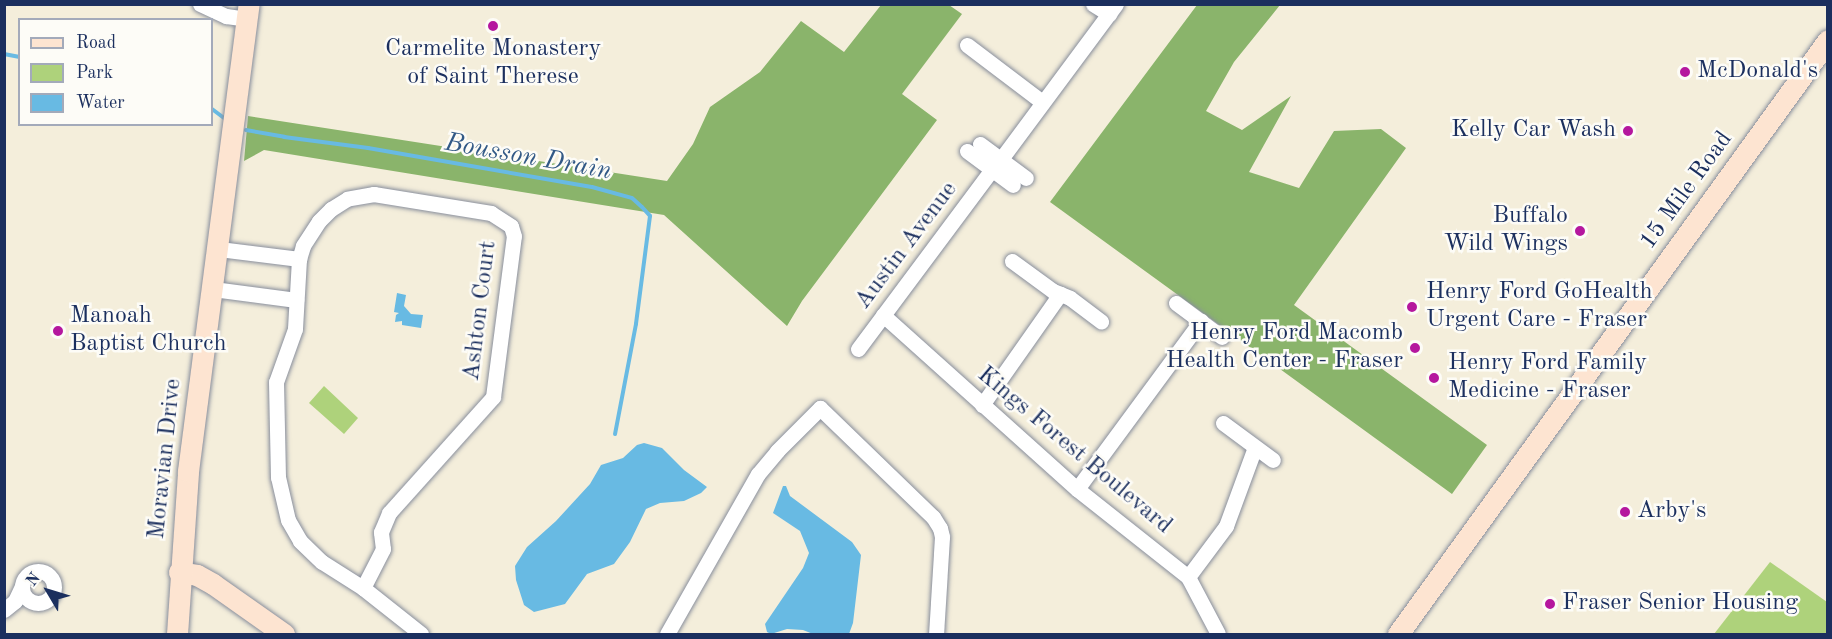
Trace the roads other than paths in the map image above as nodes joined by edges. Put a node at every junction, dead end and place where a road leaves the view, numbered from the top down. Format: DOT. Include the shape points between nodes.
graph roads {
  1 [pos="200,4"];
  2 [pos="1093,4"];
  3 [pos="1112,9"];
  4 [pos="248,12"];
  5 [pos="1827,40"];
  6 [pos="967,45"];
  7 [pos="1042,102"];
  8 [pos="974,148"];
  9 [pos="996,164"];
  10 [pos="1019,182"];
  11 [pos="219,249"];
  12 [pos="299,259"];
  13 [pos="1012,261"];
  14 [pos="213,289"];
  15 [pos="1060,294"];
  16 [pos="296,300"];
  17 [pos="1176,303"];
  18 [pos="884,315"];
  19 [pos="1101,321"];
  20 [pos="1201,321"];
  21 [pos="1222,337"];
  22 [pos="858,349"];
  23 [pos="982,405"];
  24 [pos="1223,423"];
  25 [pos="1255,447"];
  26 [pos="1273,460"];
  27 [pos="1077,489"];
  28 [pos="179,572"];
  29 [pos="1188,577"];
  30 [pos="363,588"];
  31 [pos="177,634"];
  32 [pos="284,634"];
  33 [pos="421,634"];
  34 [pos="667,634"];
  35 [pos="936,634"];
  36 [pos="1218,634"];
  37 [pos="1398,634"];
  1 -- 4 [label="street" via="226,16"];
  2 -- 3 [label="street"];
  3 -- 7 [label="street, Austin Avenue"];
  4 -- 11 [label="street, Moravian Drive"];
  5 -- 37 [label="street, 15 Mile Road"];
  6 -- 7 [label="street"];
  7 -- 9 [label="street, Austin Avenue"];
  8 -- 9 [label="street"];
  9 -- 10 [label="street"];
  9 -- 18 [label="street, Austin Avenue"];
  11 -- 12 [label="street"];
  11 -- 14 [label="street, Moravian Drive"];
  12 -- 16 [label="street, Ashton Court"];
  12 -- 30 [label="street, Ashton Court" via="303,246 331,209 359,196 374,194 491,213 511,226 514,236 493,397 389,513 381,532 382,549"];
  13 -- 15 [label="street"];
  14 -- 16 [label="street"];
  14 -- 28 [label="street, Moravian Drive" via="194,418"];
  15 -- 19 [label="street"];
  15 -- 23 [label="street"];
  16 -- 30 [label="street, Ashton Court" via="295,329 276,382 281,498 288,520 310,552"];
  17 -- 20 [label="street"];
  18 -- 22 [label="street, Austin Avenue"];
  18 -- 23 [label="street, Kings Forest Boulevard"];
  20 -- 21 [label="street"];
  20 -- 27 [label="street"];
  23 -- 27 [label="street, Kings Forest Boulevard"];
  24 -- 25 [label="street"];
  25 -- 26 [label="street"];
  25 -- 29 [label="street" via="1226,526"];
  27 -- 29 [label="street, Kings Forest Boulevard"];
  28 -- 31 [label="street, Moravian Drive"];
  28 -- 32 [label="street" via="197,574"];
  29 -- 36 [label="street, Kings Forest Boulevard"];
  30 -- 33 [label="street, Ashton Court"];
  34 -- 35 [label="street" via="759,474 820,408 933,516 940,528"];
}
